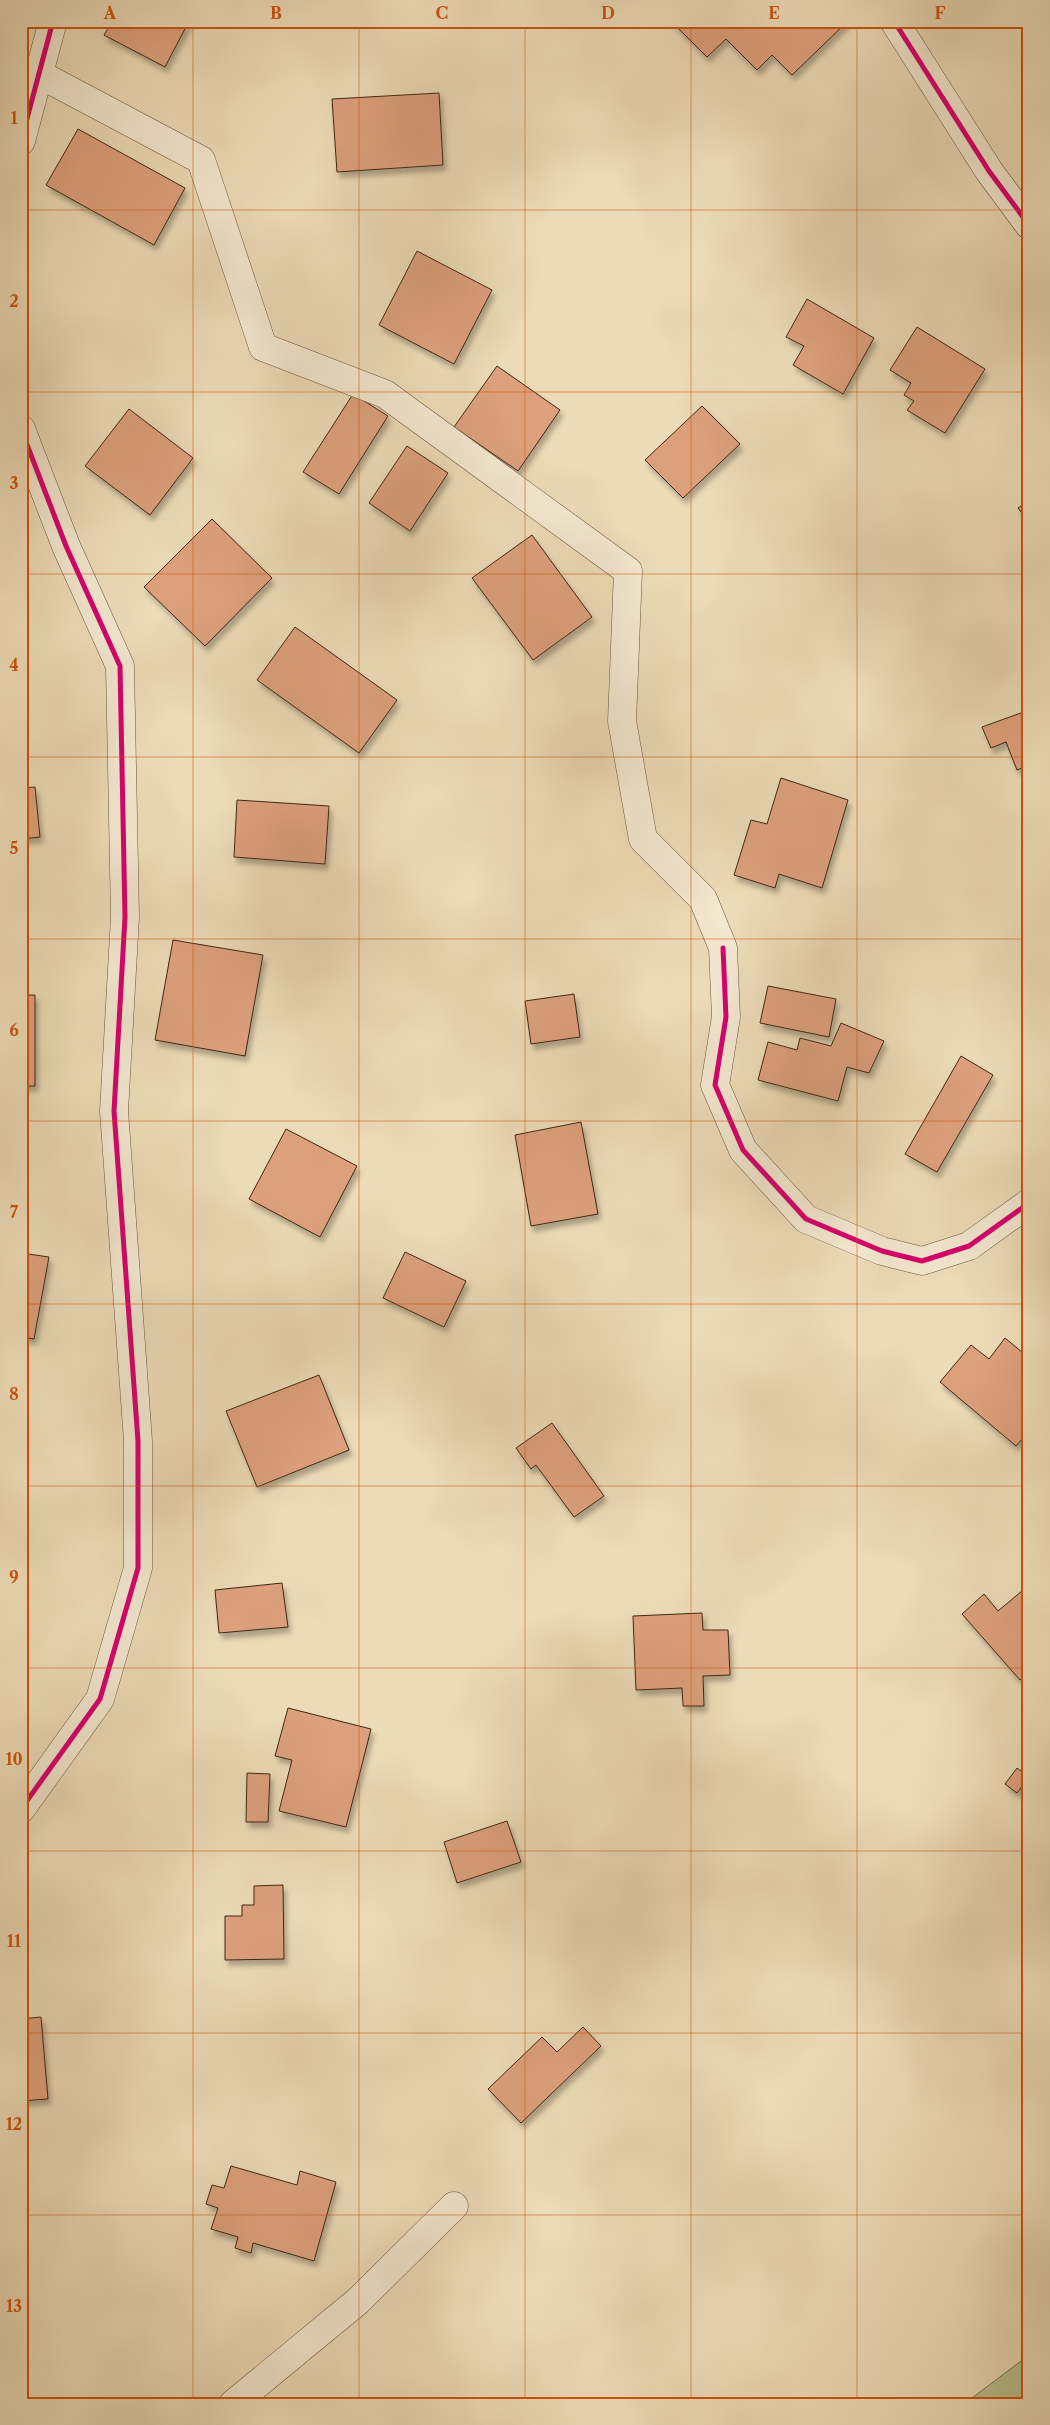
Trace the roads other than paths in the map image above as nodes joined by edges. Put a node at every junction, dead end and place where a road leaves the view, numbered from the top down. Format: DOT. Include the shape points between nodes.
graph roads {
  1 [pos="53,21"];
  2 [pos="894,21"];
  3 [pos="39,74"];
  4 [pos="21,141"];
  5 [pos="1029,225"];
  6 [pos="21,429"];
  7 [pos="1025,1214"];
  8 [pos="21,1809"];
  9 [pos="454,2206"];
  10 [pos="233,2404"];
  1 -- 3 [label="street"];
  2 -- 5 [label="street" via="990,171"];
  3 -- 4 [label="street"];
  3 -- 7 [label="street" via="201,160 263,347 385,394 628,570 622,721 643,839 703,898 723,948 726,1017 715,1086 743,1150 806,1219 882,1251 922,1261 969,1246"];
  6 -- 8 [label="street" via="66,546 120,666 126,917 114,1111 138,1441 138,1568 100,1699"];
  9 -- 10 [label="street" via="358,2301"];
}
